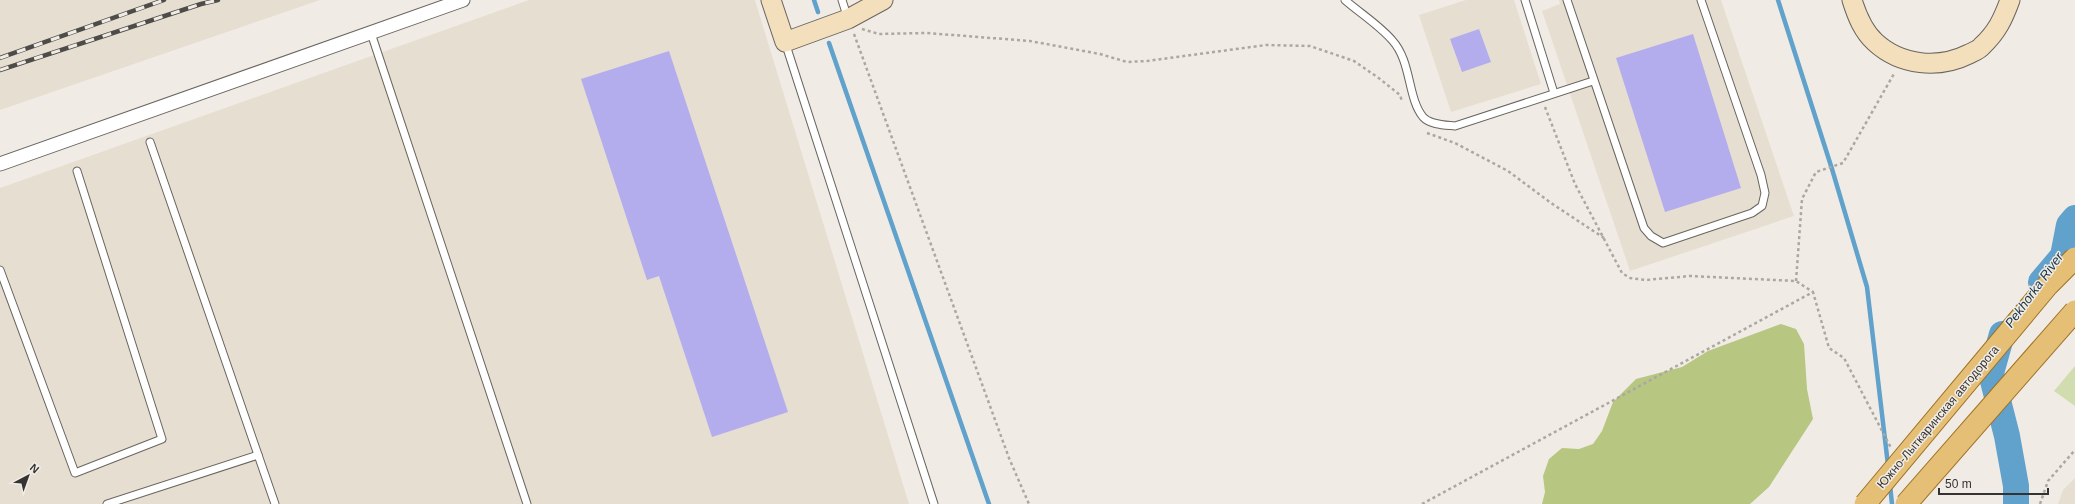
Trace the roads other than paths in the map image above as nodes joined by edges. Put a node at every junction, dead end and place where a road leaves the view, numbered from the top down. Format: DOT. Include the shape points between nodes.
graph roads {
  1 [pos="463,0"];
  2 [pos="771,0"];
  3 [pos="842,0"];
  4 [pos="883,0"];
  5 [pos="1345,0"];
  6 [pos="1525,0"];
  7 [pos="1567,0"];
  8 [pos="1700,0"];
  9 [pos="1852,0"];
  10 [pos="2010,0"];
  11 [pos="850,23"];
  12 [pos="371,33"];
  13 [pos="785,42"];
  14 [pos="1593,81"];
  15 [pos="1554,93"];
  16 [pos="150,142"];
  17 [pos="0,164"];
  18 [pos="77,171"];
  19 [pos="2075,258"];
  20 [pos="0,270"];
  21 [pos="2075,311"];
  22 [pos="258,455"];
  23 [pos="107,504"];
  24 [pos="275,504"];
  25 [pos="527,504"];
  26 [pos="934,504"];
  27 [pos="1865,504"];
  28 [pos="1906,504"];
  1 -- 12 [label="street"];
  2 -- 13 [label="street"];
  3 -- 11 [label="lane"];
  4 -- 11 [label="street"];
  5 -- 15 [label="lane" via="1392,40 1404,59 1416,102 1424,118 1436,124 1455,126"];
  6 -- 15 [label="lane"];
  7 -- 14 [label="lane"];
  8 -- 14 [label="lane" via="1761,175 1765,193 1762,206 1752,213 1663,243 1652,236 1644,228"];
  9 -- 10 [label="street" via="1858,20 1875,42 1899,58 1927,65 1956,61 1981,47 2000,26"];
  11 -- 13 [label="street"];
  12 -- 17 [label="street"];
  12 -- 25 [label="lane"];
  13 -- 26 [label="lane"];
  14 -- 15 [label="lane"];
  16 -- 22 [label="lane"];
  18 -- 20 [label="lane" via="162,439 75,473"];
  19 -- 27 [label="main road, Южно-Лыткаринская автодорога, bridge" via="2048,285"];
  21 -- 28 [label="main road, bridge"];
  22 -- 23 [label="lane"];
  22 -- 24 [label="lane"];
}
